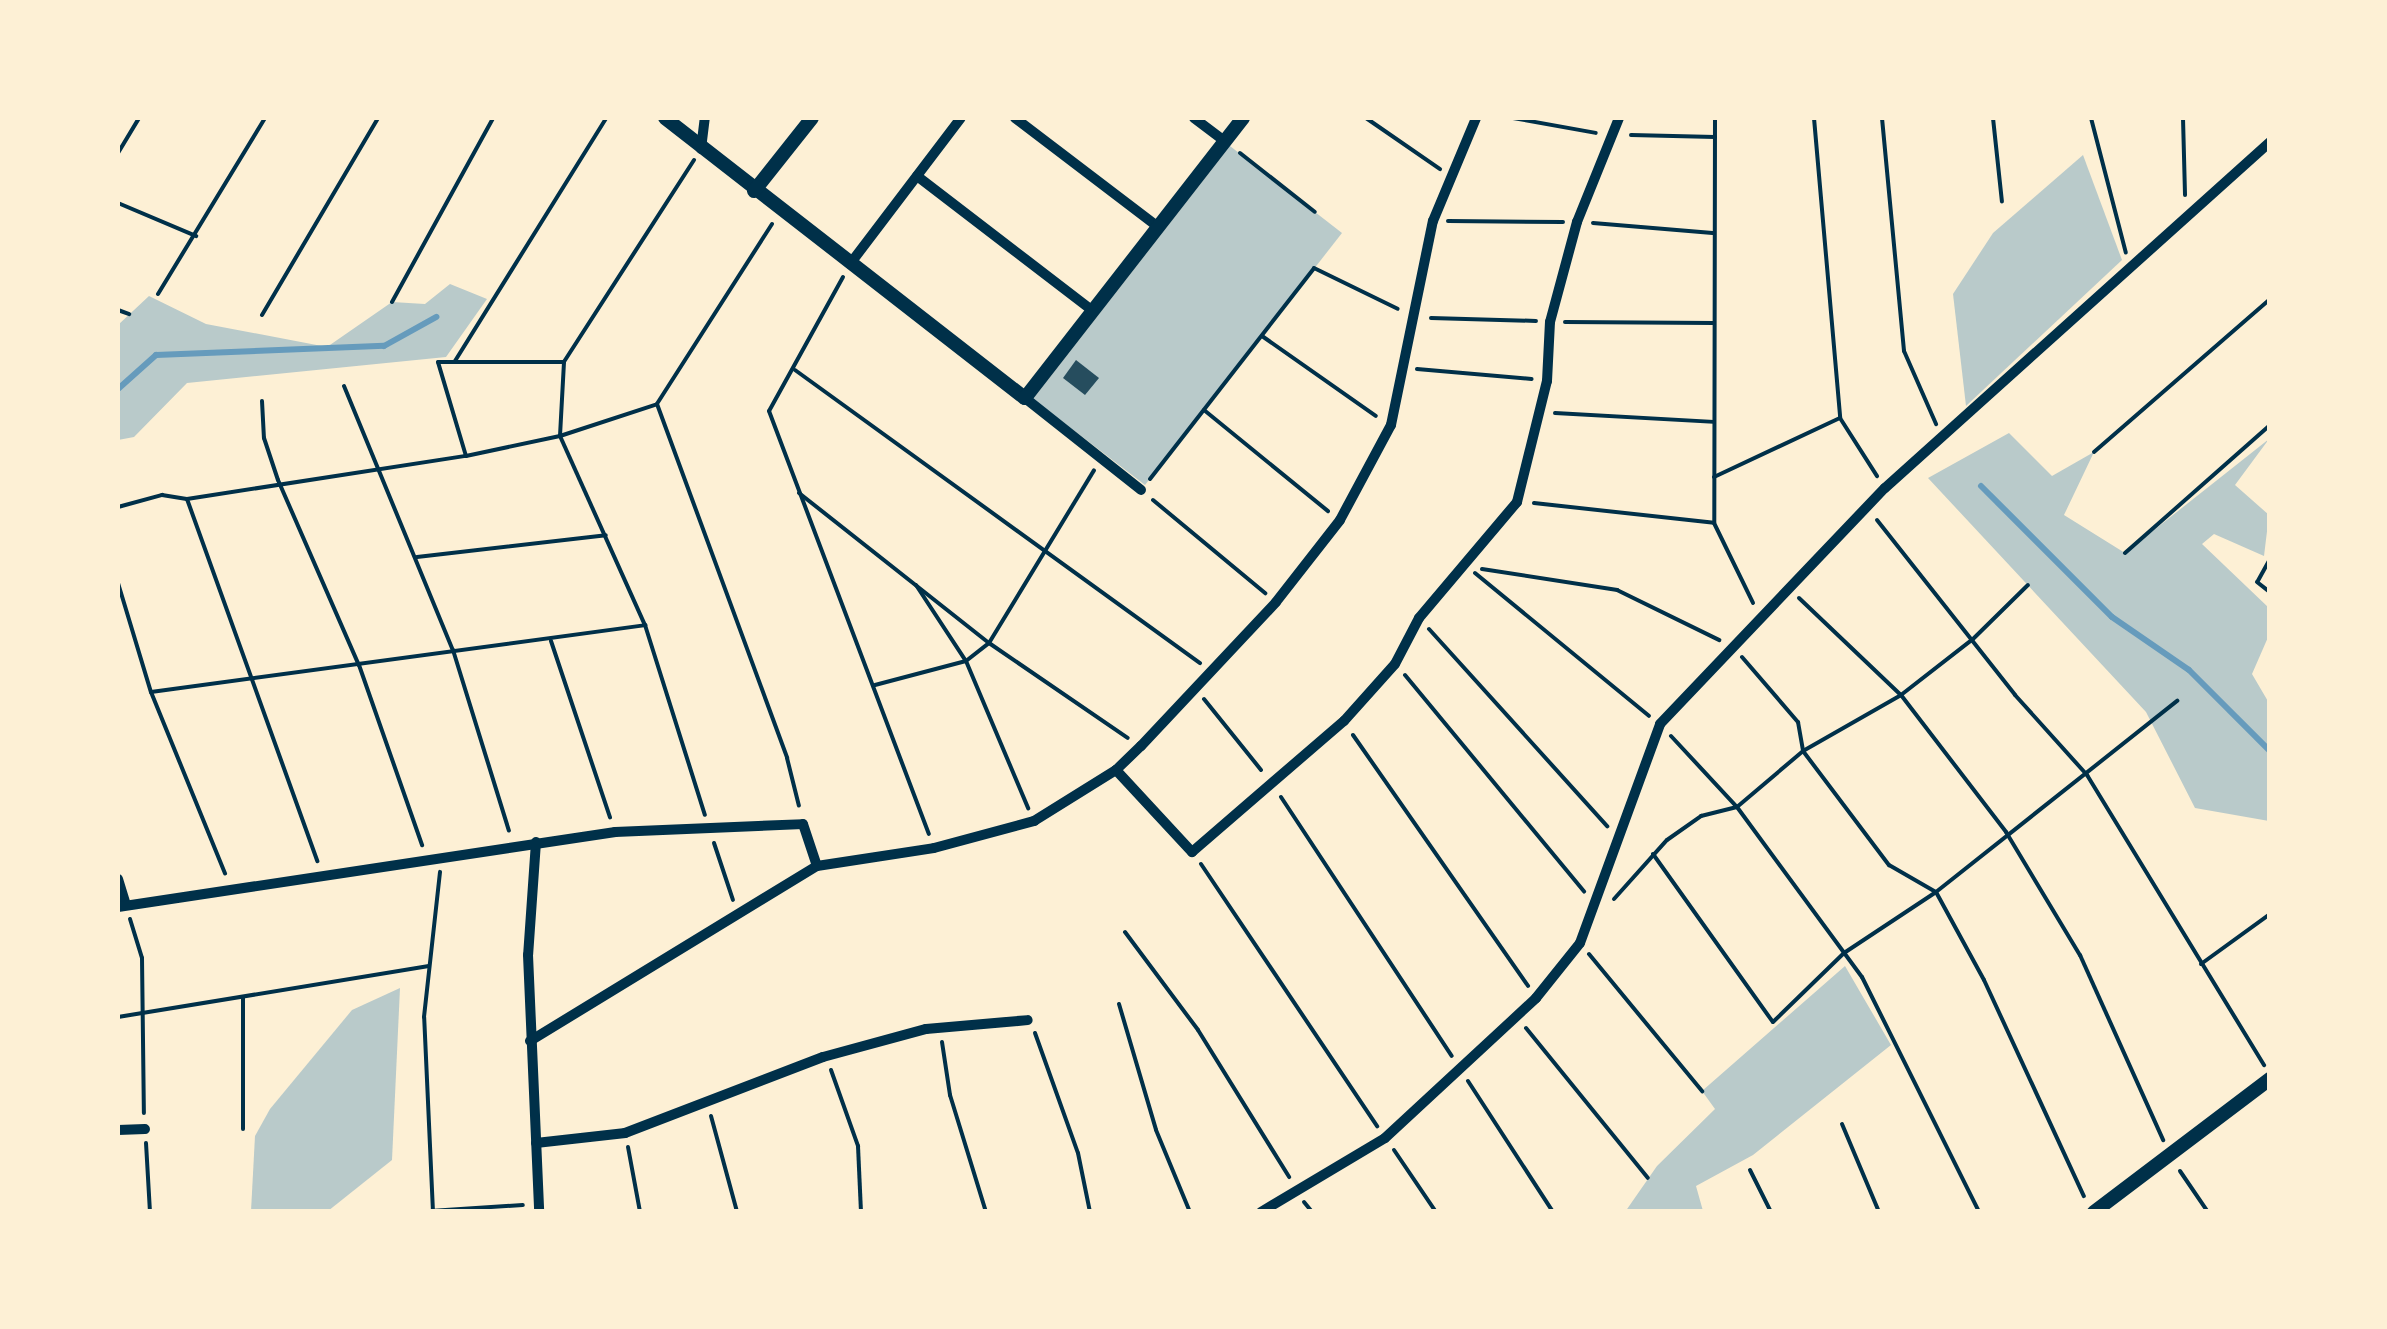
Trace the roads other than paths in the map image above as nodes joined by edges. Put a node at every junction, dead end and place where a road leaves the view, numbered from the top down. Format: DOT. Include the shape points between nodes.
graph roads {
  1 [pos="665,118"];
  2 [pos="704,118"];
  3 [pos="812,118"];
  4 [pos="961,118"];
  5 [pos="1015,118"];
  6 [pos="1194,118"];
  7 [pos="1243,118"];
  8 [pos="1476,118"];
  9 [pos="1618,118"];
  10 [pos="1224,141"];
  11 [pos="2270,142"];
  12 [pos="701,149"];
  13 [pos="917,176"];
  14 [pos="754,191"];
  15 [pos="1158,226"];
  16 [pos="850,264"];
  17 [pos="1093,311"];
  18 [pos="1025,398"];
  19 [pos="1141,490"];
  20 [pos="1116,770"];
  21 [pos="536,842"];
  22 [pos="816,866"];
  23 [pos="118,879"];
  24 [pos="122,906"];
  25 [pos="1028,1020"];
  26 [pos="530,1041"];
  27 [pos="2270,1076"];
  28 [pos="145,1129"];
  29 [pos="118,1130"];
  30 [pos="536,1143"];
  31 [pos="538,1208"];
  32 [pos="1261,1212"];
  33 [pos="2092,1212"];
  1 -- 12 [label="street"];
  2 -- 12 [label="street"];
  3 -- 14 [label="street"];
  4 -- 13 [label="street"];
  5 -- 15 [label="street"];
  6 -- 10 [label="street"];
  7 -- 10 [label="street"];
  8 -- 20 [label="street" via="1448,175 1392,425 1340,520 1197,691"];
  9 -- 20 [label="street" via="1577,222 1550,322 1547,381 1517,502 1419,618 1395,664 1344,721 1192,852"];
  10 -- 15 [label="street"];
  11 -- 32 [label="street" via="1886,488 1660,724 1580,943 1536,998 1385,1138"];
  12 -- 14 [label="street"];
  13 -- 16 [label="street"];
  13 -- 17 [label="street"];
  14 -- 16 [label="street"];
  15 -- 17 [label="street"];
  16 -- 18 [label="street"];
  17 -- 18 [label="street"];
  18 -- 19 [label="street"];
  20 -- 22 [label="street" via="1034,822 934,848"];
  21 -- 22 [label="street" via="803,824"];
  21 -- 24 [label="street"];
  21 -- 26 [label="street"];
  22 -- 26 [label="street"];
  23 -- 24 [label="street"];
  25 -- 30 [label="street" via="940,1028 823,1057 626,1133"];
  26 -- 30 [label="street"];
  27 -- 33 [label="street"];
  28 -- 29 [label="street"];
  30 -- 31 [label="street"];
}
